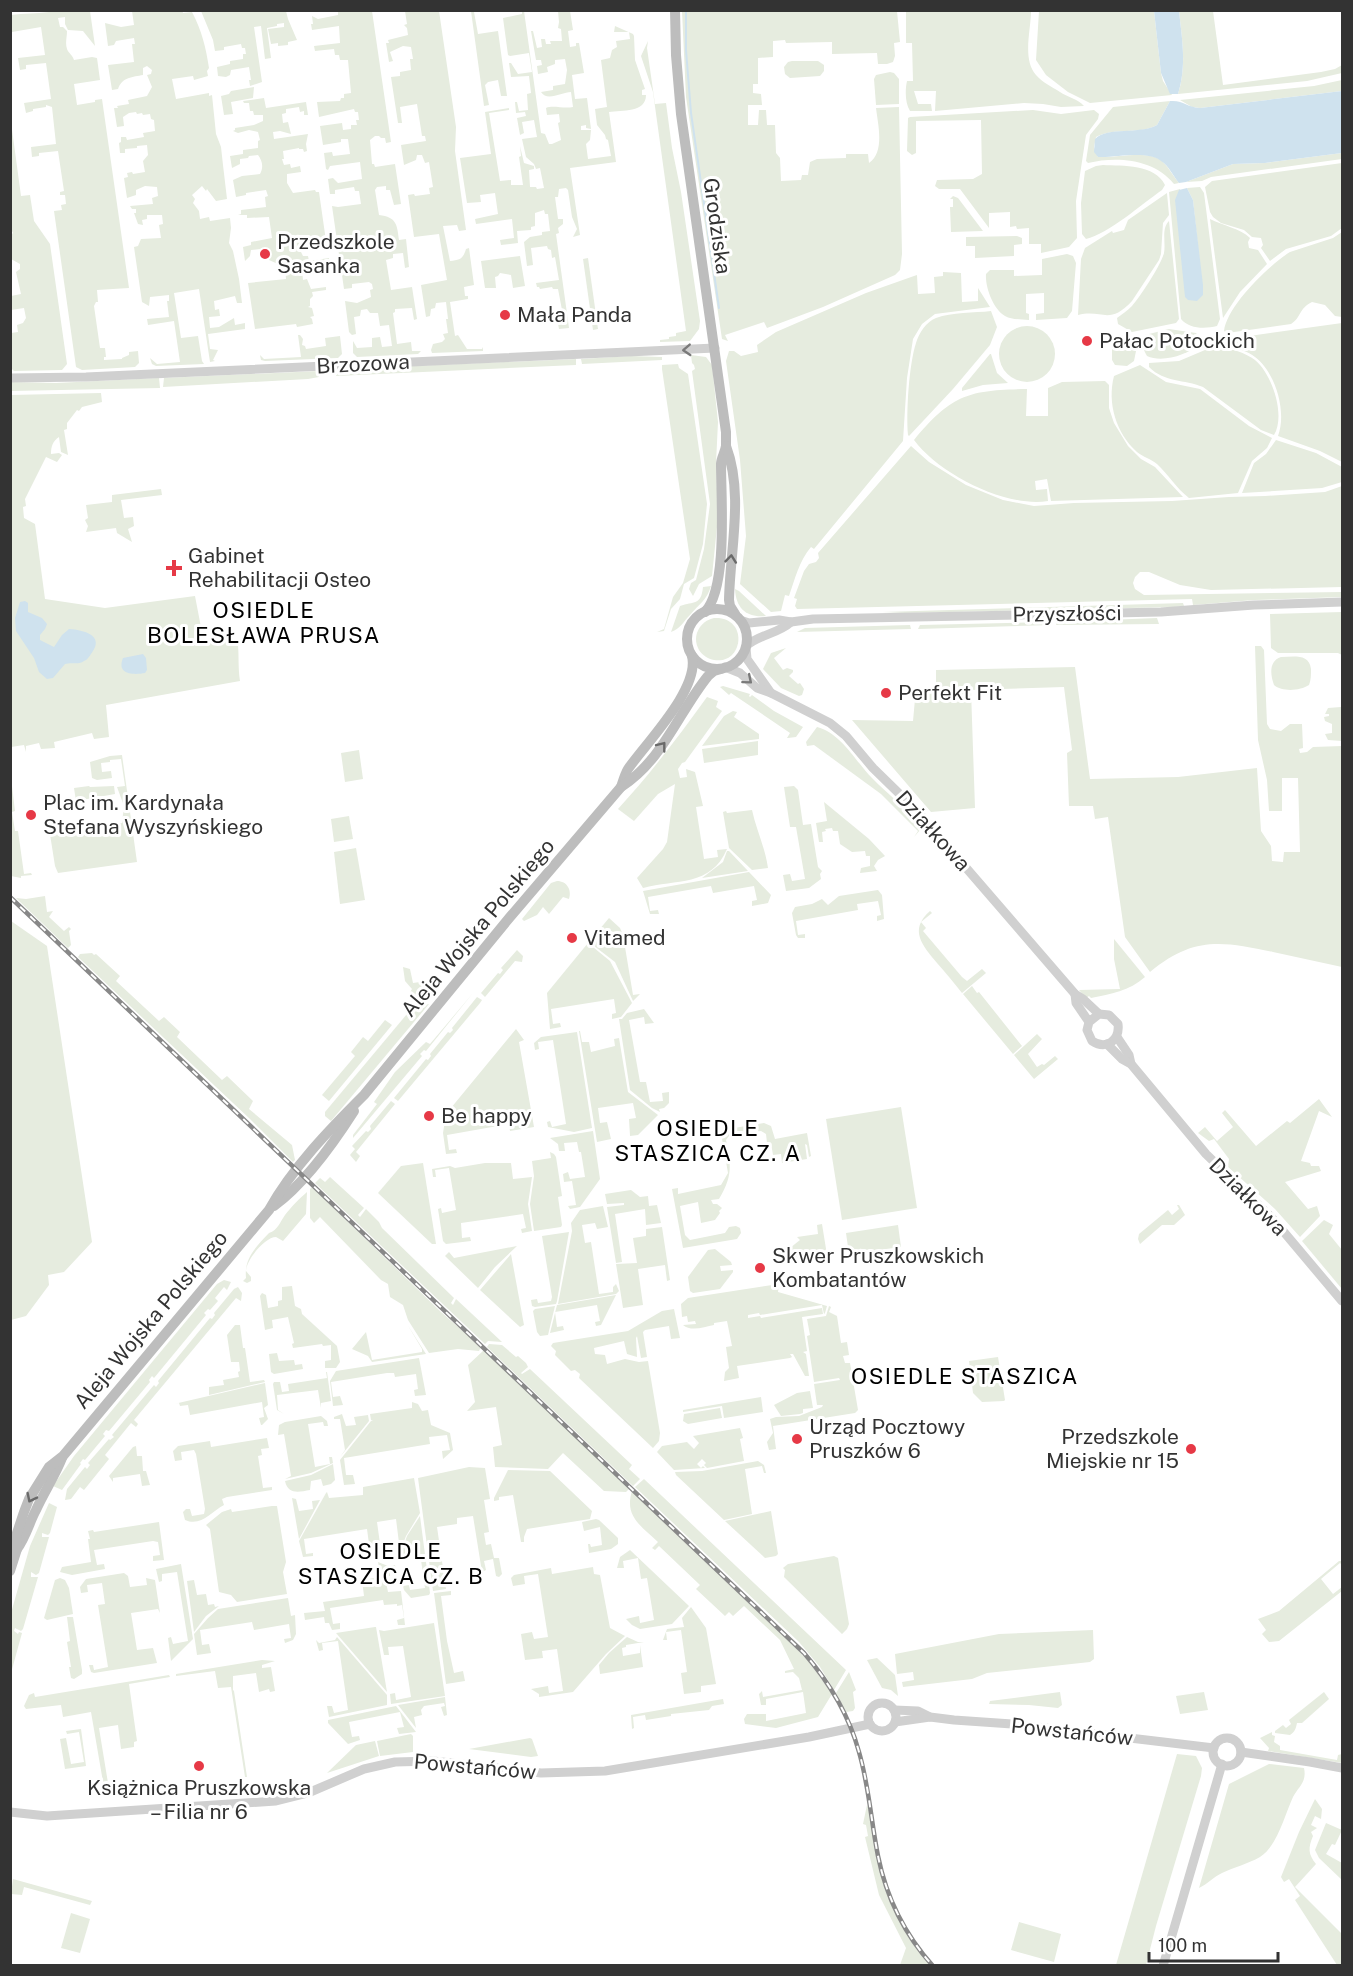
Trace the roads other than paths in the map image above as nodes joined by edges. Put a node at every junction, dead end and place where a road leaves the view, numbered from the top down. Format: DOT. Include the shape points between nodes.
graph roads {
  1 [pos="675,10"];
  2 [pos="715,348"];
  3 [pos="10,378"];
  4 [pos="726,446"];
  5 [pos="1342,602"];
  6 [pos="705,612"];
  7 [pos="738,618"];
  8 [pos="790,622"];
  9 [pos="746,647"];
  10 [pos="691,653"];
  11 [pos="723,668"];
  12 [pos="771,693"];
  13 [pos="621,787"];
  14 [pos="1075,994"];
  15 [pos="1099,1014"];
  16 [pos="1089,1022"];
  17 [pos="1117,1037"];
  18 [pos="1107,1044"];
  19 [pos="1131,1064"];
  20 [pos="1342,1301"];
  21 [pos="10,1570"];
  22 [pos="894,1710"];
  23 [pos="930,1717"];
  24 [pos="895,1722"];
  25 [pos="870,1724"];
  26 [pos="1214,1748"];
  27 [pos="1241,1752"];
  28 [pos="1222,1764"];
  29 [pos="1342,1768"];
  30 [pos="10,1812"];
  31 [pos="1163,1965"];
  1 -- 2 [label="main road, Grodziska" via="681,114"];
  2 -- 3 [label="street, Brzozowa, one-way"];
  2 -- 4 [label="main road, Grodziska"];
  4 -- 6 [label="main road, Grodziska" via="721,461 723,519 717,583"];
  7 -- 4 [label="main road, Grodziska, one-way" via="729,600 734,490 732,461"];
  5 -- 8 [label="street, Przyszłości" via="1161,612"];
  6 -- 7 [label="main road" via="721,609"];
  6 -- 10 [label="main road" via="688,631"];
  7 -- 8 [label="street, Przyszłości" via="749,623"];
  7 -- 9 [label="main road" via="746,629"];
  8 -- 9 [label="street, Przyszłości"];
  9 -- 11 [label="main road" via="738,660"];
  9 -- 12 [label="street, Działkowa" via="747,659"];
  10 -- 11 [label="main road" via="702,665"];
  10 -- 13 [label="main road, Aleja Wojska Polskiego" via="693,666 680,698 626,771"];
  11 -- 12 [label="street, Działkowa, one-way"];
  13 -- 11 [label="main road, Aleja Wojska Polskiego, one-way" via="635,778 669,737 708,676"];
  12 -- 14 [label="street, Działkowa" via="830,723 846,736 917,811"];
  13 -- 21 [label="main road, Aleja Wojska Polskiego" via="364,1095 314,1148 268,1210 63,1456"];
  14 -- 15 [label="street, Działkowa"];
  14 -- 16 [label="street, Działkowa" via="1076,1003"];
  15 -- 16 [label="street"];
  15 -- 17 [label="street, Działkowa" via="1109,1014 1116,1020"];
  16 -- 18 [label="street, Działkowa" via="1087,1030 1092,1041"];
  17 -- 18 [label="street"];
  17 -- 19 [label="street, Działkowa"];
  18 -- 19 [label="street, Działkowa"];
  19 -- 20 [label="street, Działkowa" via="1206,1154 1272,1218"];
  22 -- 23 [label="street, Powstańców" via="923,1712"];
  22 -- 24 [label="street"];
  22 -- 25 [label="street" via="887,1704 876,1706 869,1713"];
  23 -- 24 [label="street, Powstańców"];
  23 -- 26 [label="street, Powstańców"];
  24 -- 25 [label="street" via="884,1731"];
  25 -- 30 [label="street, Powstańców" via="605,1771 534,1772 404,1761 364,1769 308,1793 276,1801 47,1816"];
  26 -- 27 [label="street" via="1220,1740 1230,1738 1238,1743"];
  26 -- 28 [label="street"];
  27 -- 28 [label="street" via="1235,1763"];
  27 -- 29 [label="street"];
  28 -- 31 [label="street"];
}
